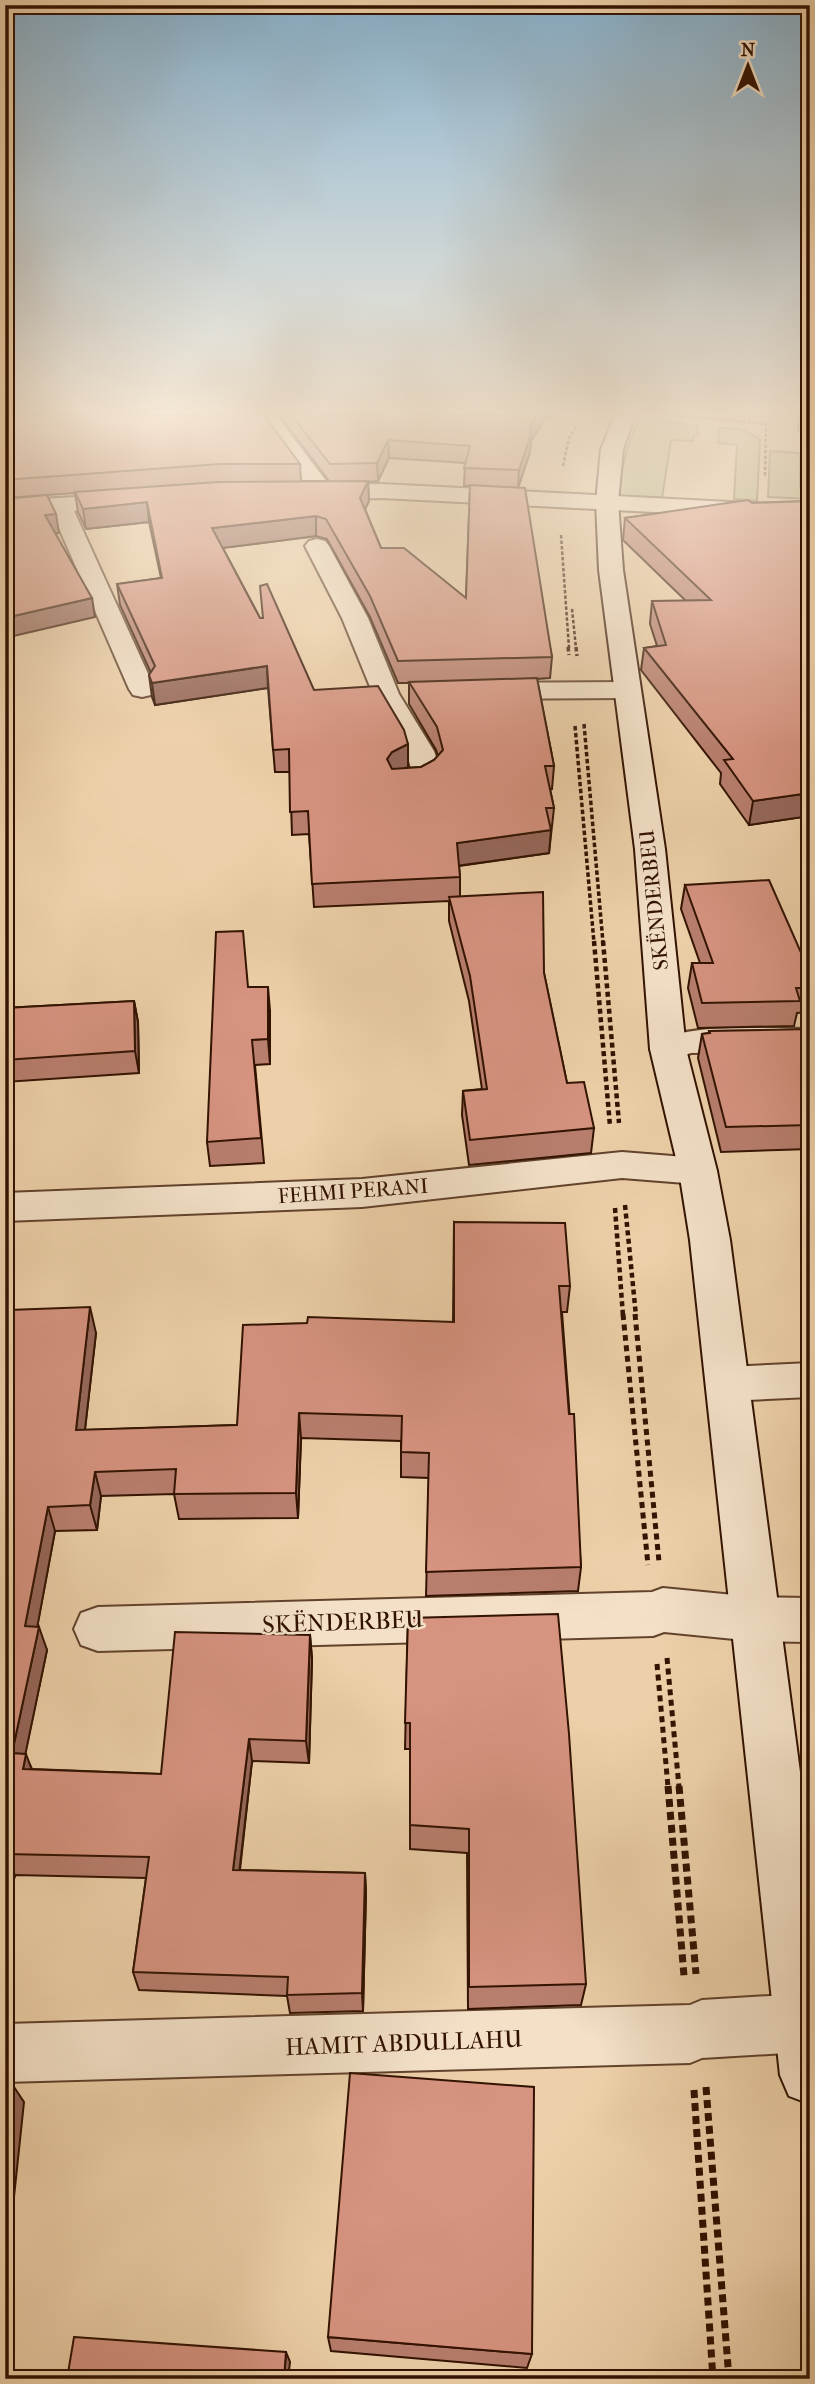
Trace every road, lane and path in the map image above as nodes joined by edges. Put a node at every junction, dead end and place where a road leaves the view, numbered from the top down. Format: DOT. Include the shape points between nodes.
graph roads {
  1 [pos="69,526"];
  2 [pos="567,526"];
  3 [pos="608,526"];
  4 [pos="317,546"];
  5 [pos="142,689"];
  6 [pos="576,689"];
  7 [pos="627,690"];
  8 [pos="466,692"];
  9 [pos="403,783"];
  10 [pos="810,1040"];
  11 [pos="668,1049"];
  12 [pos="617,1166"];
  13 [pos="698,1171"];
  14 [pos="5,1207"];
  15 [pos="810,1380"];
  16 [pos="727,1384"];
  17 [pos="658,1612"];
  18 [pos="754,1619"];
  19 [pos="810,1620"];
  20 [pos="98,1629"];
  21 [pos="696,2031"];
  22 [pos="806,2049"];
  23 [pos="5,2053"];
  24 [pos="713,2379"];
  25 [pos="729,2379"];
  1 -- 5 [label="street"];
  2 -- 6 [label="path"];
  3 -- 7 [label="street, SKËNDERBEU"];
  4 -- 9 [label="street" via="400,694 427,771"];
  6 -- 7 [label="street"];
  6 -- 8 [label="street"];
  6 -- 12 [label="path"];
  6 -- 12 [label="path"];
  7 -- 11 [label="street, SKËNDERBEU" via="650,849"];
  10 -- 11 [label="street" via="687,1042"];
  11 -- 13 [label="street, SKËNDERBEU"];
  12 -- 13 [label="street, FEHMI PERANI"];
  12 -- 14 [label="street, FEHMI PERANI" via="362,1193"];
  12 -- 17 [label="path"];
  12 -- 17 [label="path" via="624,1335"];
  13 -- 16 [label="street, SKËNDERBEU"];
  15 -- 16 [label="street"];
  16 -- 18 [label="street, SKËNDERBEU"];
  17 -- 18 [label="street, SKËNDERBEU"];
  17 -- 20 [label="street, SKËNDERBEU"];
  17 -- 21 [label="path"];
  17 -- 21 [label="path"];
  18 -- 19 [label="street"];
  18 -- 22 [label="street, SKËNDERBEU"];
  21 -- 22 [label="street, HAMIT ABDULLAHU"];
  21 -- 23 [label="street, HAMIT ABDULLAHU"];
  21 -- 24 [label="path"];
  21 -- 25 [label="path"];
}
